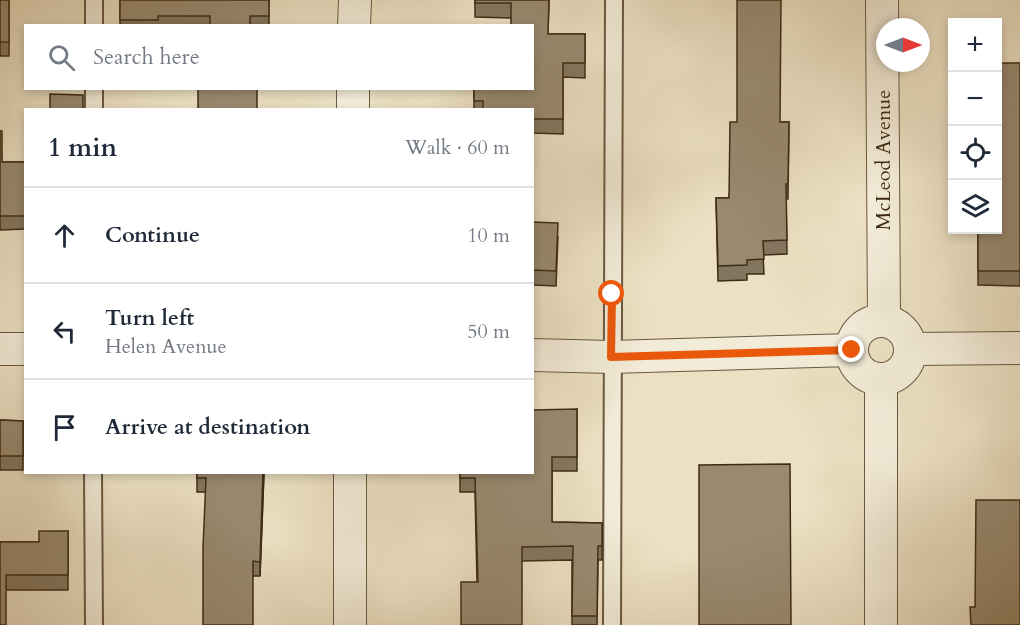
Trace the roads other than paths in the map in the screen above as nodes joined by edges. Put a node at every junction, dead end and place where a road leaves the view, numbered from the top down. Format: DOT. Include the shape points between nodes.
graph roads {
  1 [pos="94,0"];
  2 [pos="355,0"];
  3 [pos="614,0"];
  4 [pos="882,0"];
  5 [pos="94,24"];
  6 [pos="354,24"];
  7 [pos="94,90"];
  8 [pos="353,90"];
  9 [pos="94,108"];
  10 [pos="353,108"];
  11 [pos="884,321"];
  12 [pos="1020,348"];
  13 [pos="0,349"];
  14 [pos="24,349"];
  15 [pos="852,350"];
  16 [pos="910,350"];
  17 [pos="534,356"];
  18 [pos="611,357"];
  19 [pos="881,380"];
  20 [pos="93,474"];
  21 [pos="350,474"];
  22 [pos="94,625"];
  23 [pos="350,625"];
  24 [pos="612,625"];
  25 [pos="881,625"];
  1 -- 5 [label="lane"];
  2 -- 6 [label="street"];
  3 -- 18 [label="lane"];
  4 -- 11 [label="street, McLeod Avenue"];
  7 -- 9 [label="lane"];
  8 -- 10 [label="street"];
  11 -- 15 [label="street" via="875,321 859,331"];
  11 -- 16 [label="street" via="901,328"];
  12 -- 16 [label="street"];
  13 -- 14 [label="street"];
  15 -- 18 [label="street"];
  15 -- 19 [label="street" via="862,373"];
  16 -- 19 [label="street" via="900,373"];
  17 -- 18 [label="street"];
  18 -- 24 [label="lane"];
  19 -- 25 [label="street"];
  20 -- 22 [label="lane"];
  21 -- 23 [label="street"];
}
